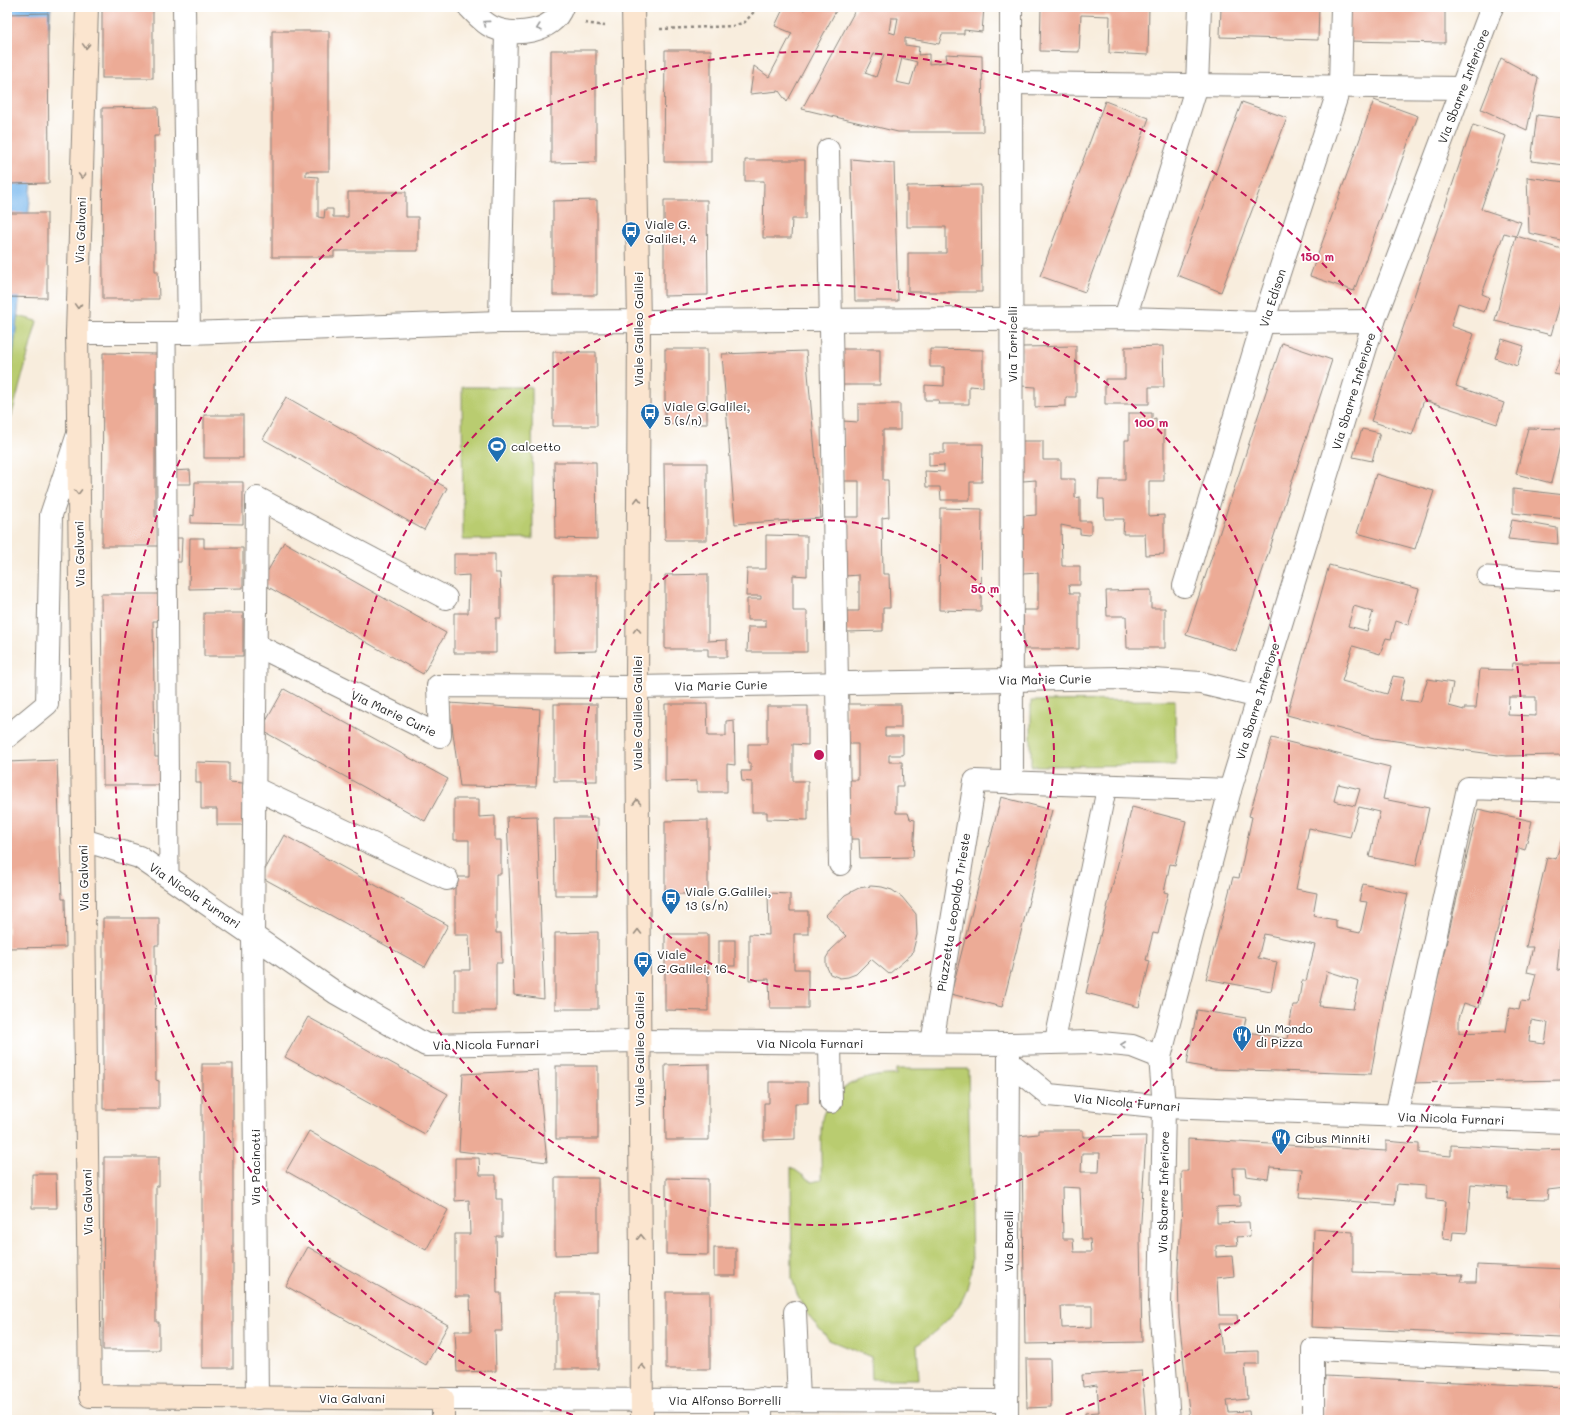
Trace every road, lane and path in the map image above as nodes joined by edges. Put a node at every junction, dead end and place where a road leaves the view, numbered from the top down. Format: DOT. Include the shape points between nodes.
graph roads {
  1 [pos="87,7"];
  2 [pos="184,7"];
  3 [pos="469,7"];
  4 [pos="562,7"];
  5 [pos="633,7"];
  6 [pos="1011,7"];
  7 [pos="1200,7"];
  8 [pos="1342,7"];
  9 [pos="1492,7"];
  10 [pos="506,32"];
  11 [pos="1011,83"];
  12 [pos="1198,85"];
  13 [pos="1340,86"];
  14 [pos="1462,88"];
  15 [pos="828,150"];
  16 [pos="1124,318"];
  17 [pos="1012,320"];
  18 [pos="832,321"];
  19 [pos="1374,321"];
  20 [pos="500,322"];
  21 [pos="639,322"];
  22 [pos="1263,322"];
  23 [pos="166,332"];
  24 [pos="77,333"];
  25 [pos="189,333"];
  26 [pos="78,434"];
  27 [pos="1488,576"];
  28 [pos="1565,581"];
  29 [pos="1184,586"];
  30 [pos="446,598"];
  31 [pos="256,645"];
  32 [pos="1011,680"];
  33 [pos="837,683"];
  34 [pos="637,687"];
  35 [pos="1259,697"];
  36 [pos="7,737"];
  37 [pos="1012,783"];
  38 [pos="1107,786"];
  39 [pos="254,788"];
  40 [pos="1230,790"];
  41 [pos="1565,791"];
  42 [pos="83,840"];
  43 [pos="840,864"];
  44 [pos="170,878"];
  45 [pos="447,879"];
  46 [pos="253,936"];
  47 [pos="639,1041"];
  48 [pos="932,1043"];
  49 [pos="1054,1043"];
  50 [pos="830,1044"];
  51 [pos="1009,1053"];
  52 [pos="1160,1057"];
  53 [pos="831,1102"];
  54 [pos="1164,1107"];
  55 [pos="1396,1116"];
  56 [pos="1565,1122"];
  57 [pos="795,1312"];
  58 [pos="1565,1360"];
  59 [pos="257,1398"];
  60 [pos="799,1399"];
  61 [pos="443,1410"];
  62 [pos="642,1410"];
  63 [pos="761,1410"];
  64 [pos="1007,1410"];
  65 [pos="1169,1420"];
  66 [pos="1313,1420"];
  1 -- 24 [label="street, Via Galvani, one-way"];
  2 -- 25 [label="street"];
  10 -- 3 [label="street, one-way" via="491,26"];
  4 -- 10 [label="street, one-way" via="559,15 542,28"];
  5 -- 21 [label="street, Viale Galileo Galilei"];
  6 -- 11 [label="street, Via Torricelli"];
  7 -- 12 [label="street"];
  8 -- 13 [label="street, Via Edison"];
  9 -- 14 [label="street, Via Sbarre Inferiore"];
  10 -- 20 [label="street"];
  11 -- 12 [label="street"];
  11 -- 17 [label="street, Via Torricelli"];
  12 -- 13 [label="street"];
  12 -- 16 [label="street"];
  13 -- 14 [label="street"];
  13 -- 22 [label="street, Via Edison"];
  14 -- 19 [label="street, Via Sbarre Inferiore"];
  15 -- 18 [label="street"];
  16 -- 17 [label="street"];
  16 -- 22 [label="street"];
  17 -- 18 [label="street"];
  17 -- 32 [label="street, Via Torricelli"];
  18 -- 21 [label="street"];
  18 -- 33 [label="street"];
  19 -- 22 [label="street"];
  19 -- 35 [label="street, Via Sbarre Inferiore"];
  20 -- 21 [label="street"];
  20 -- 25 [label="street"];
  34 -- 21 [label="street, Viale Galileo Galilei, one-way"];
  22 -- 29 [label="street, Via Edison"];
  23 -- 24 [label="street"];
  23 -- 25 [label="street"];
  23 -- 44 [label="lane"];
  24 -- 26 [label="street, Via Galvani"];
  26 -- 36 [label="street" via="51,515 47,704"];
  26 -- 42 [label="street, Via Galvani, one-way"];
  27 -- 28 [label="lane"];
  30 -- 31 [label="street, Via Pacinotti" via="257,498"];
  31 -- 34 [label="street, Via Marie Curie" via="440,736 438,686"];
  31 -- 39 [label="street, Via Pacinotti"];
  32 -- 33 [label="street, Via Marie Curie"];
  32 -- 35 [label="street, Via Marie Curie" via="1122,678 1200,683"];
  32 -- 37 [label="street, Via Torricelli"];
  33 -- 34 [label="street, Via Marie Curie"];
  33 -- 43 [label="street"];
  47 -- 34 [label="street, Viale Galileo Galilei, one-way"];
  35 -- 40 [label="street, Via Sbarre Inferiore"];
  37 -- 38 [label="street"];
  37 -- 48 [label="street, Piazzetta Leopoldo Trieste" via="975,781"];
  38 -- 40 [label="street"];
  38 -- 49 [label="lane"];
  39 -- 45 [label="street"];
  39 -- 46 [label="street, Via Pacinotti"];
  40 -- 52 [label="street, Via Sbarre Inferiore"];
  41 -- 55 [label="street" via="1468,788"];
  42 -- 44 [label="street, Via Nicola Furnari" via="139,857"];
  42 -- 59 [label="street, Via Galvani" via="90,1396"];
  44 -- 46 [label="street, Via Nicola Furnari"];
  46 -- 47 [label="street, Via Nicola Furnari" via="336,993 426,1045"];
  46 -- 59 [label="street, Via Pacinotti"];
  47 -- 50 [label="street, Via Nicola Furnari"];
  62 -- 47 [label="street, Viale Galileo Galilei, one-way"];
  48 -- 50 [label="street, Via Nicola Furnari"];
  48 -- 51 [label="street, Via Nicola Furnari"];
  49 -- 51 [label="street"];
  52 -- 49 [label="street, one-way" via="1132,1046 1091,1042"];
  50 -- 53 [label="street"];
  51 -- 54 [label="street, Via Nicola Furnari" via="1049,1095"];
  51 -- 64 [label="street, Via Bonelli"];
  52 -- 54 [label="street, Via Sbarre Inferiore"];
  54 -- 55 [label="street, Via Nicola Furnari"];
  54 -- 65 [label="street, Via Sbarre Inferiore" via="1160,1305"];
  55 -- 56 [label="street, Via Nicola Furnari"];
  57 -- 60 [label="street"];
  58 -- 66 [label="street" via="1313,1349"];
  59 -- 61 [label="street, Via Galvani"];
  60 -- 63 [label="street, Via Alfonso Borrelli"];
  60 -- 64 [label="street, Via Alfonso Borrelli"];
  61 -- 62 [label="street, Via Alfonso Borrelli"];
  62 -- 63 [label="street, Via Alfonso Borrelli"];
}
